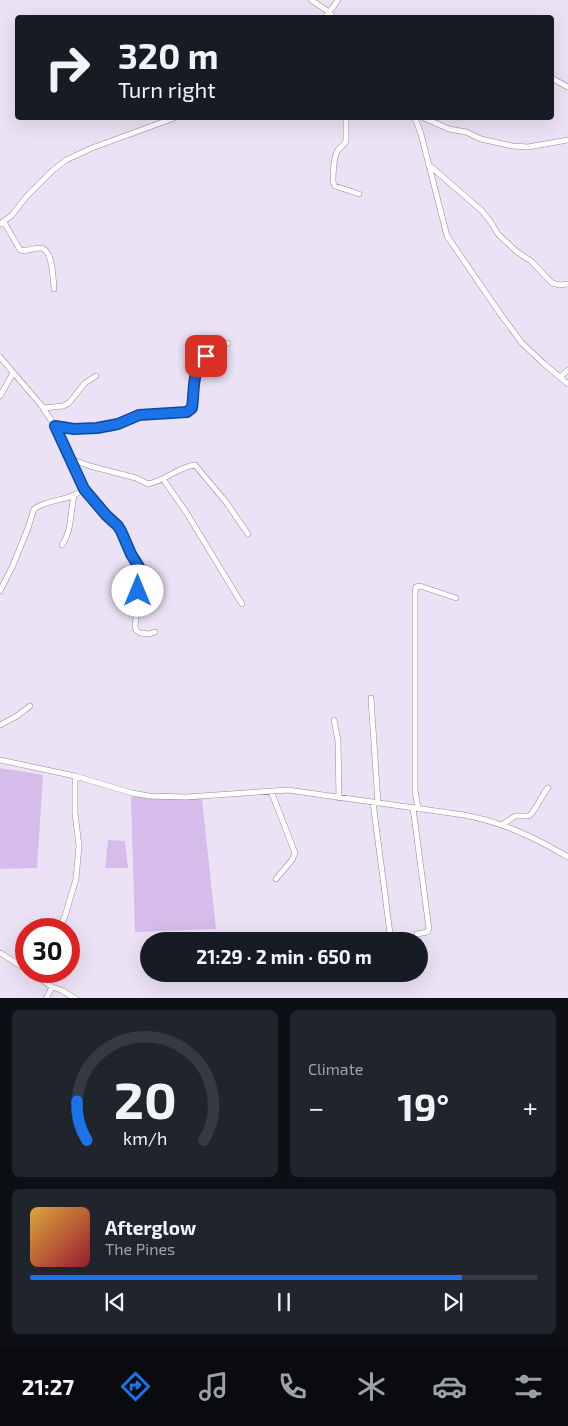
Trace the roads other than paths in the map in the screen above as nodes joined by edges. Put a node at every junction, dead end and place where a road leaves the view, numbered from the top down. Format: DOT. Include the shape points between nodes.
graph roads {
  1 [pos="311,0"];
  2 [pos="338,0"];
  3 [pos="329,12"];
  4 [pos="327,15"];
  5 [pos="332,15"];
  6 [pos="554,80"];
  7 [pos="568,87"];
  8 [pos="169,120"];
  9 [pos="346,120"];
  10 [pos="416,120"];
  11 [pos="429,120"];
  12 [pos="568,140"];
  13 [pos="428,164"];
  14 [pos="359,194"];
  15 [pos="2,223"];
  16 [pos="568,284"];
  17 [pos="54,289"];
  18 [pos="228,343"];
  19 [pos="0,357"];
  20 [pos="568,370"];
  21 [pos="13,373"];
  22 [pos="96,376"];
  23 [pos="560,378"];
  24 [pos="568,384"];
  25 [pos="0,396"];
  26 [pos="43,408"];
  27 [pos="55,426"];
  28 [pos="70,459"];
  29 [pos="163,479"];
  30 [pos="84,489"];
  31 [pos="74,496"];
  32 [pos="248,534"];
  33 [pos="62,545"];
  34 [pos="0,591"];
  35 [pos="456,598"];
  36 [pos="242,604"];
  37 [pos="155,632"];
  38 [pos="371,698"];
  39 [pos="30,706"];
  40 [pos="334,720"];
  41 [pos="0,725"];
  42 [pos="0,760"];
  43 [pos="75,776"];
  44 [pos="548,788"];
  45 [pos="271,791"];
  46 [pos="339,798"];
  47 [pos="376,803"];
  48 [pos="416,808"];
  49 [pos="503,824"];
  50 [pos="568,857"];
  51 [pos="276,879"];
  52 [pos="64,918"];
  53 [pos="390,932"];
  54 [pos="427,932"];
  55 [pos="0,953"];
  56 [pos="15,962"];
  57 [pos="48,983"];
  58 [pos="52,986"];
  59 [pos="46,998"];
  60 [pos="76,998"];
  1 -- 3 [label="street"];
  2 -- 3 [label="street"];
  3 -- 4 [label="street"];
  3 -- 5 [label="street"];
  6 -- 7 [label="street"];
  8 -- 15 [label="street" via="66,160"];
  9 -- 14 [label="street" via="346,141 336,157 333,182 335,186"];
  10 -- 13 [label="street"];
  11 -- 12 [label="street" via="481,139 512,146 528,147"];
  13 -- 16 [label="street" via="552,282"];
  13 -- 23 [label="street" via="444,227 452,244 522,342"];
  15 -- 17 [label="street" via="19,250 46,250 51,261"];
  18 -- 27 [label="street" via="212,351 198,366 192,408 187,412 139,415 97,428"];
  19 -- 21 [label="street"];
  20 -- 23 [label="street"];
  21 -- 25 [label="street"];
  21 -- 26 [label="street"];
  22 -- 26 [label="street" via="85,383 69,403"];
  23 -- 24 [label="street"];
  26 -- 27 [label="street"];
  27 -- 28 [label="street"];
  28 -- 29 [label="street" via="136,478 146,484"];
  28 -- 30 [label="street"];
  29 -- 32 [label="street" via="196,465"];
  29 -- 36 [label="street"];
  30 -- 31 [label="street"];
  30 -- 37 [label="street" via="118,526 139,567 136,630 145,634"];
  31 -- 33 [label="street" via="69,529"];
  31 -- 34 [label="street" via="34,509"];
  35 -- 48 [label="street" via="416,587"];
  38 -- 47 [label="street"];
  39 -- 41 [label="street"];
  40 -- 46 [label="street" via="338,741"];
  42 -- 43 [label="street"];
  43 -- 45 [label="street" via="132,793 157,796"];
  43 -- 52 [label="street" via="76,879"];
  44 -- 49 [label="street" via="529,816 515,816"];
  45 -- 46 [label="street" via="288,790"];
  45 -- 51 [label="street" via="295,853"];
  46 -- 47 [label="street"];
  47 -- 48 [label="street"];
  47 -- 53 [label="street"];
  48 -- 49 [label="street" via="464,814"];
  48 -- 54 [label="street"];
  49 -- 50 [label="street"];
  55 -- 56 [label="street"];
  57 -- 58 [label="street"];
  58 -- 59 [label="street"];
  58 -- 60 [label="street"];
}
